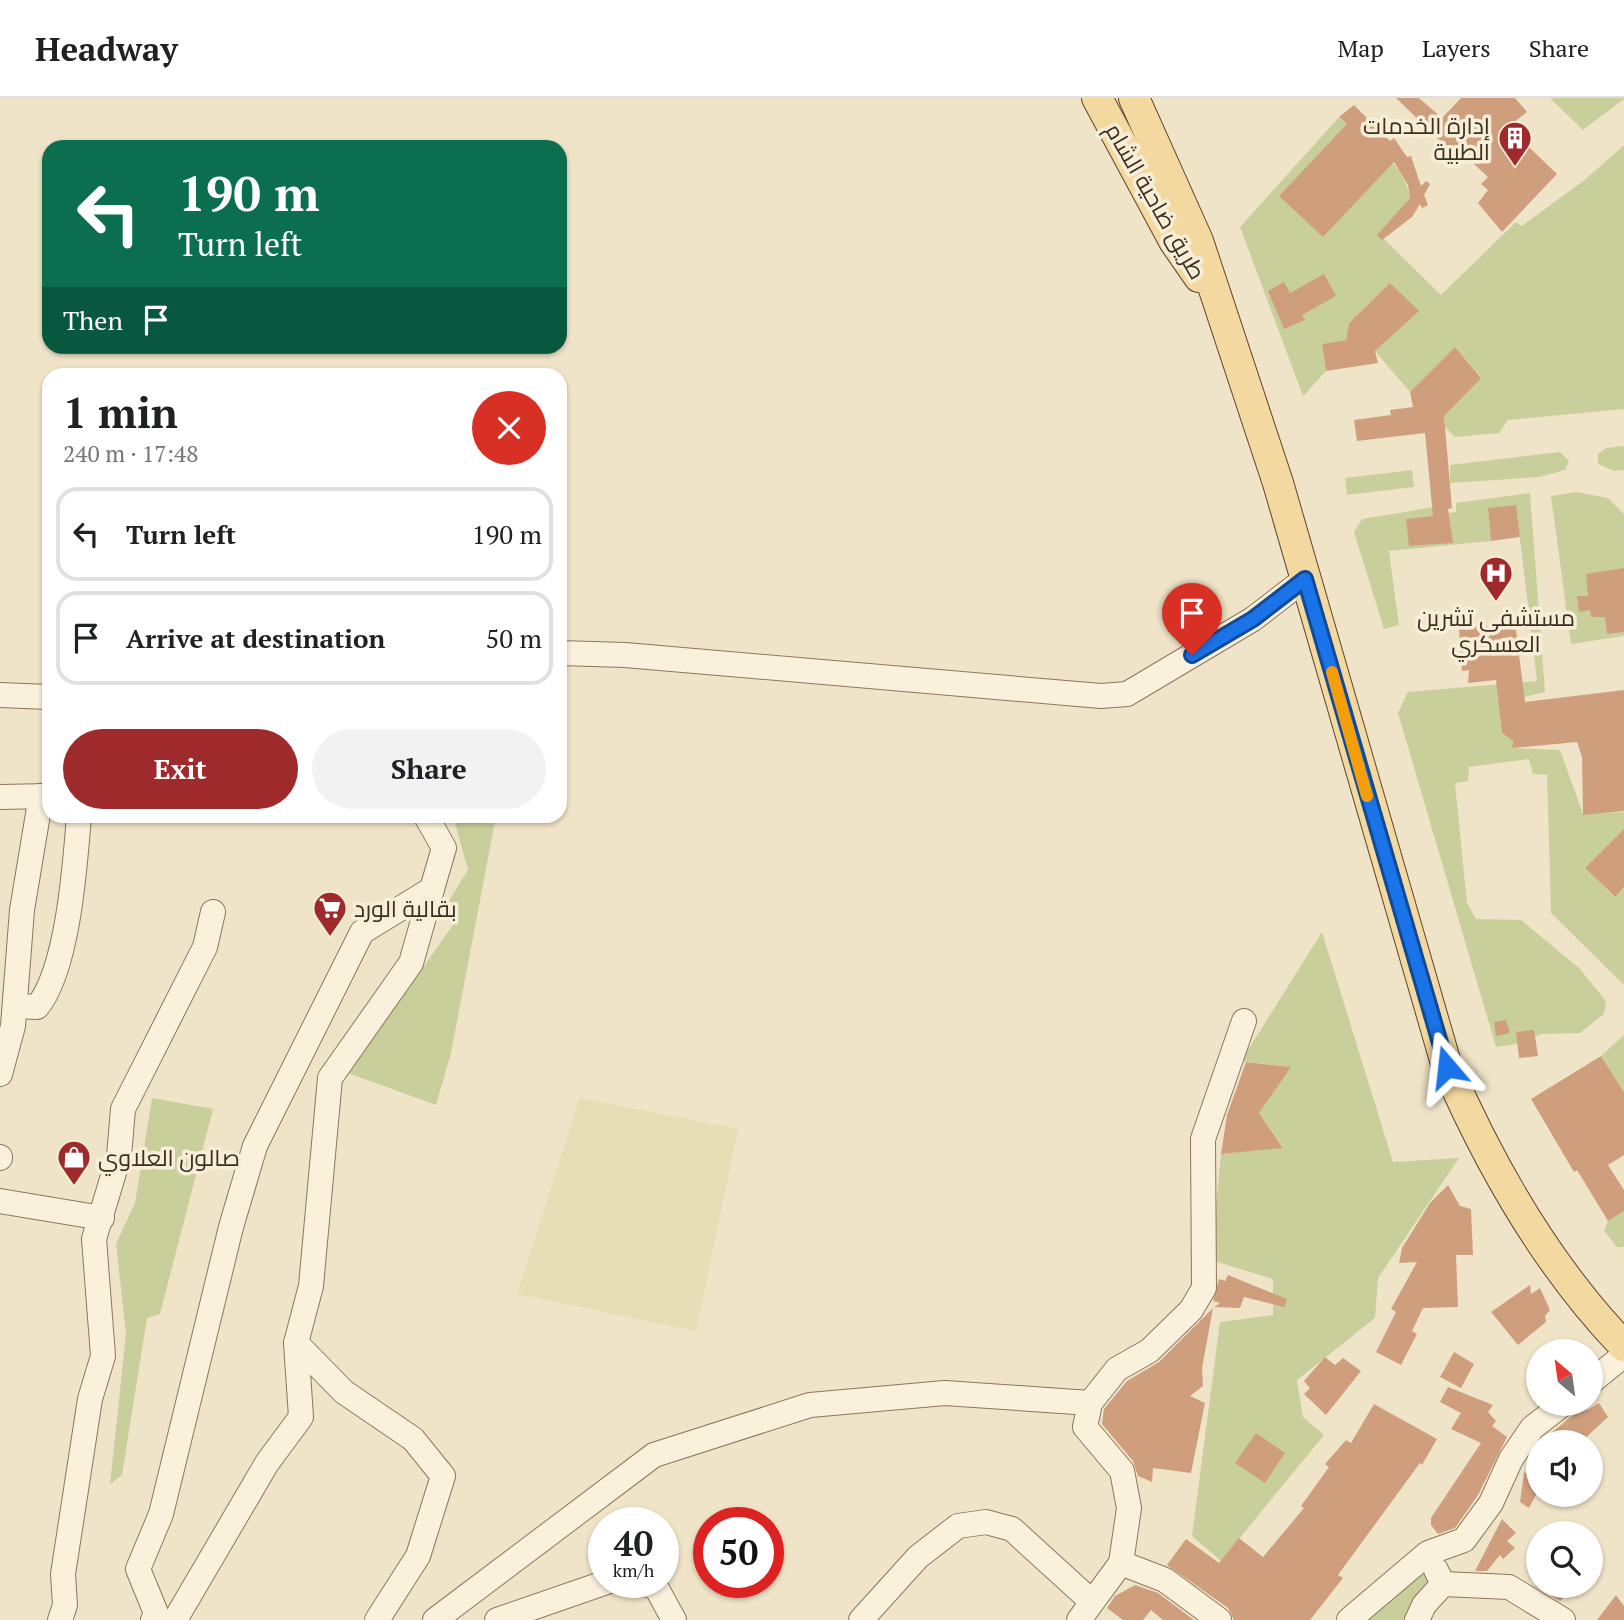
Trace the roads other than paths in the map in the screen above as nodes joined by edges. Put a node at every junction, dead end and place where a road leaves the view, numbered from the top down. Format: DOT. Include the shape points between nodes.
graph roads {
  1 [pos="1097,98"];
  2 [pos="1134,98"];
  3 [pos="1214,298"];
  4 [pos="1305,579"];
  5 [pos="567,653"];
  6 [pos="0,695"];
  7 [pos="42,697"];
  8 [pos="0,796"];
  9 [pos="42,796"];
  10 [pos="42,811"];
  11 [pos="78,823"];
  12 [pos="430,823"];
  13 [pos="432,890"];
  14 [pos="213,912"];
  15 [pos="15,1006"];
  16 [pos="1244,1021"];
  17 [pos="0,1074"];
  18 [pos="0,1201"];
  19 [pos="102,1218"];
  20 [pos="296,1343"];
  21 [pos="1624,1346"];
  22 [pos="1624,1355"];
  23 [pos="1603,1372"];
  24 [pos="1090,1403"];
  25 [pos="1548,1416"];
  26 [pos="1427,1553"];
  27 [pos="1121,1563"];
  28 [pos="1443,1584"];
  29 [pos="588,1589"];
  30 [pos="662,1598"];
  31 [pos="1085,1611"];
  32 [pos="60,1620"];
  33 [pos="153,1620"];
  34 [pos="175,1620"];
  35 [pos="376,1620"];
  36 [pos="435,1620"];
  37 [pos="497,1620"];
  38 [pos="674,1620"];
  39 [pos="861,1620"];
  40 [pos="1219,1620"];
  41 [pos="1349,1620"];
  42 [pos="1417,1620"];
  43 [pos="1563,1620"];
  1 -- 3 [label="main road, طريق ضاحية الشام" via="1174,241"];
  2 -- 3 [label="main road, طريق ضاحية الشام" via="1198,241"];
  3 -- 4 [label="main road" via="1278,483"];
  4 -- 5 [label="street" via="1253,619 1127,694 1101,696"];
  4 -- 21 [label="main road" via="1447,1067 1479,1139 1517,1205"];
  6 -- 7 [label="street"];
  8 -- 9 [label="street"];
  10 -- 15 [label="street" via="22,910"];
  11 -- 15 [label="street" via="72,900 48,993 37,1007"];
  12 -- 13 [label="street" via="444,848"];
  13 -- 20 [label="street" via="411,962 330,1077 311,1286"];
  13 -- 33 [label="street" via="362,932 255,1146 161,1514 138,1569 156,1613"];
  14 -- 19 [label="street" via="205,947 123,1109 119,1157"];
  15 -- 17 [label="street"];
  16 -- 24 [label="street" via="1203,1139 1203,1288 1184,1318 1149,1351 1117,1369"];
  18 -- 19 [label="street"];
  19 -- 32 [label="street" via="93,1239 103,1356 90,1399"];
  20 -- 34 [label="street" via="301,1417 267,1463"];
  20 -- 35 [label="street" via="344,1392 413,1439 443,1476 418,1556"];
  22 -- 23 [label="street"];
  24 -- 27 [label="street" via="1085,1427 1122,1471 1129,1508"];
  24 -- 36 [label="street" via="945,1393 810,1405 654,1455"];
  25 -- 26 [label="street" via="1532,1428 1491,1503 1464,1540"];
  26 -- 28 [label="street"];
  26 -- 41 [label="street"];
  27 -- 31 [label="street"];
  27 -- 40 [label="street" via="1166,1580"];
  28 -- 42 [label="street"];
  28 -- 43 [label="street" via="1509,1587"];
  29 -- 37 [label="street"];
  30 -- 38 [label="street"];
  31 -- 39 [label="street" via="1040,1551 1012,1529 986,1522 958,1526 918,1557"];
}
